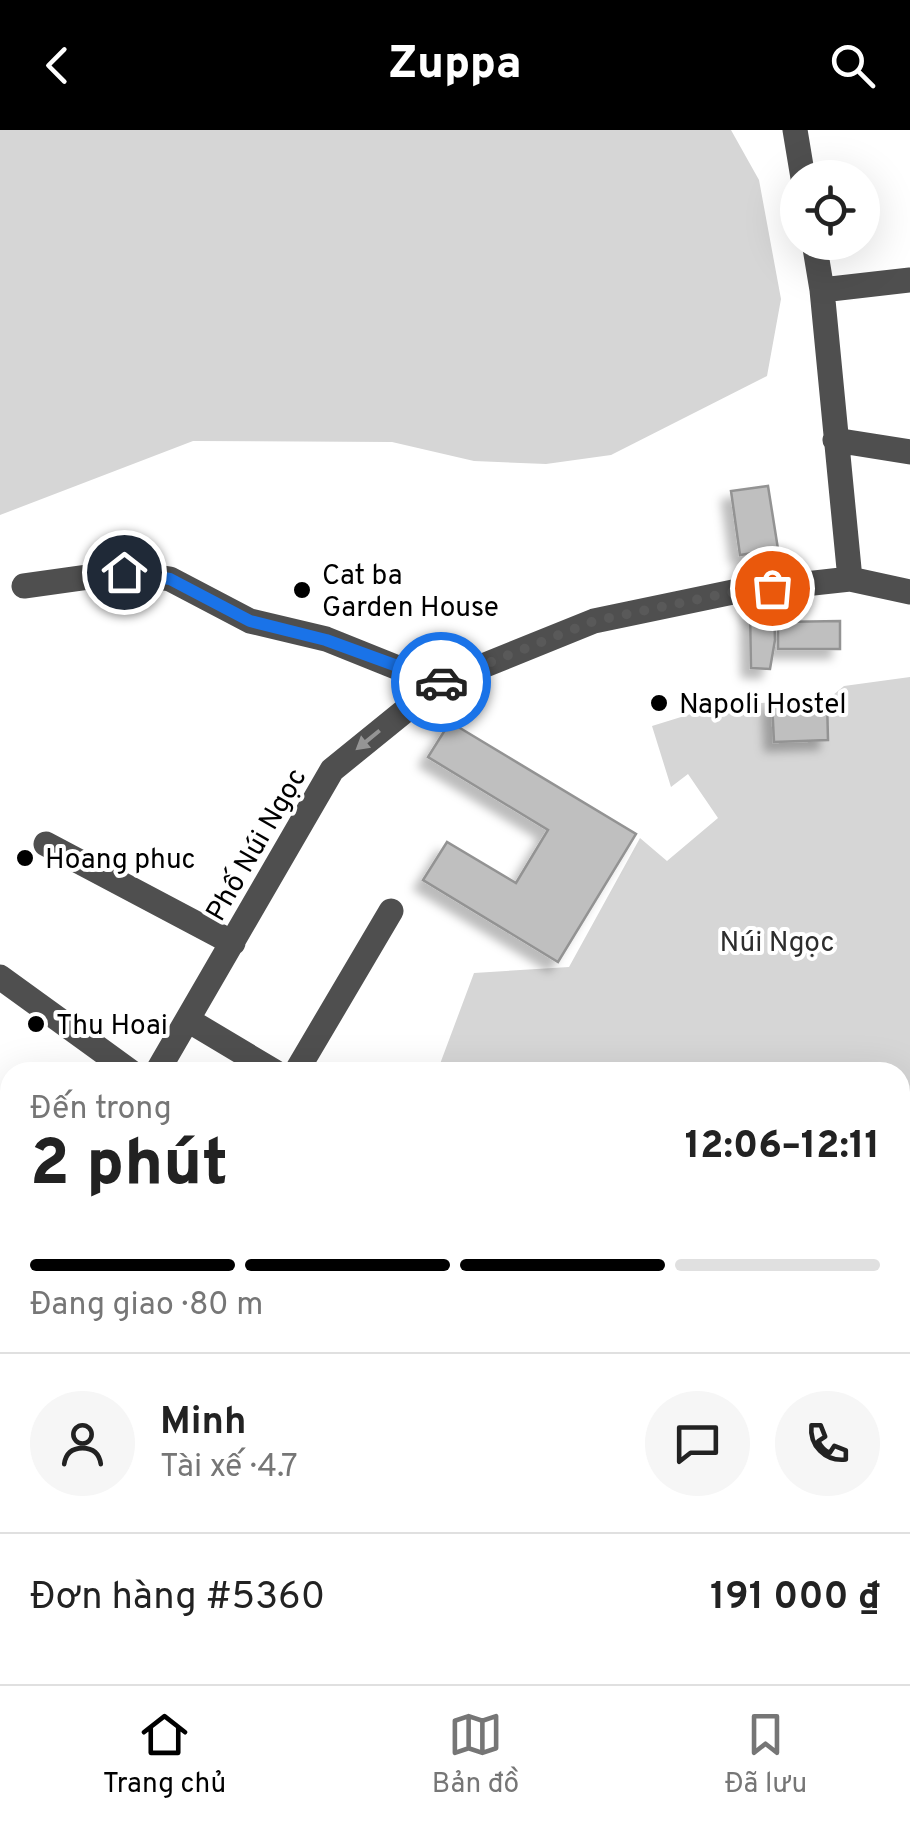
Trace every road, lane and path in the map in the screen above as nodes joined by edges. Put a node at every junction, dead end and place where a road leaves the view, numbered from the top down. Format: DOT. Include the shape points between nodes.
graph roads {
  1 [pos="795,130"];
  2 [pos="800,160"];
  3 [pos="817,260"];
  4 [pos="910,280"];
  5 [pos="822,290"];
  6 [pos="836,440"];
  7 [pos="910,452"];
  8 [pos="850,579"];
  9 [pos="24,586"];
  10 [pos="910,592"];
  11 [pos="438,684"];
  12 [pos="46,844"];
  13 [pos="391,911"];
  14 [pos="232,943"];
  15 [pos="0,977"];
  16 [pos="188,1020"];
  17 [pos="117,1062"];
  18 [pos="163,1062"];
  19 [pos="257,1062"];
  20 [pos="302,1062"];
  1 -- 2 [label="street"];
  3 -- 5 [label="street"];
  4 -- 5 [label="street"];
  5 -- 6 [label="street"];
  6 -- 7 [label="street"];
  6 -- 8 [label="street"];
  8 -- 10 [label="street, Phố Núi Ngọc"];
  8 -- 11 [label="street, Phố Núi Ngọc" via="733,592 594,621"];
  9 -- 11 [label="street" via="124,572 170,579 250,621 326,640"];
  11 -- 14 [label="street, Phố Núi Ngọc, one-way" via="332,770"];
  12 -- 14 [label="street"];
  13 -- 20 [label="street"];
  14 -- 16 [label="street, Phố Núi Ngọc"];
  15 -- 17 [label="street"];
  16 -- 18 [label="street, Phố Núi Ngọc"];
  16 -- 19 [label="street"];
}
